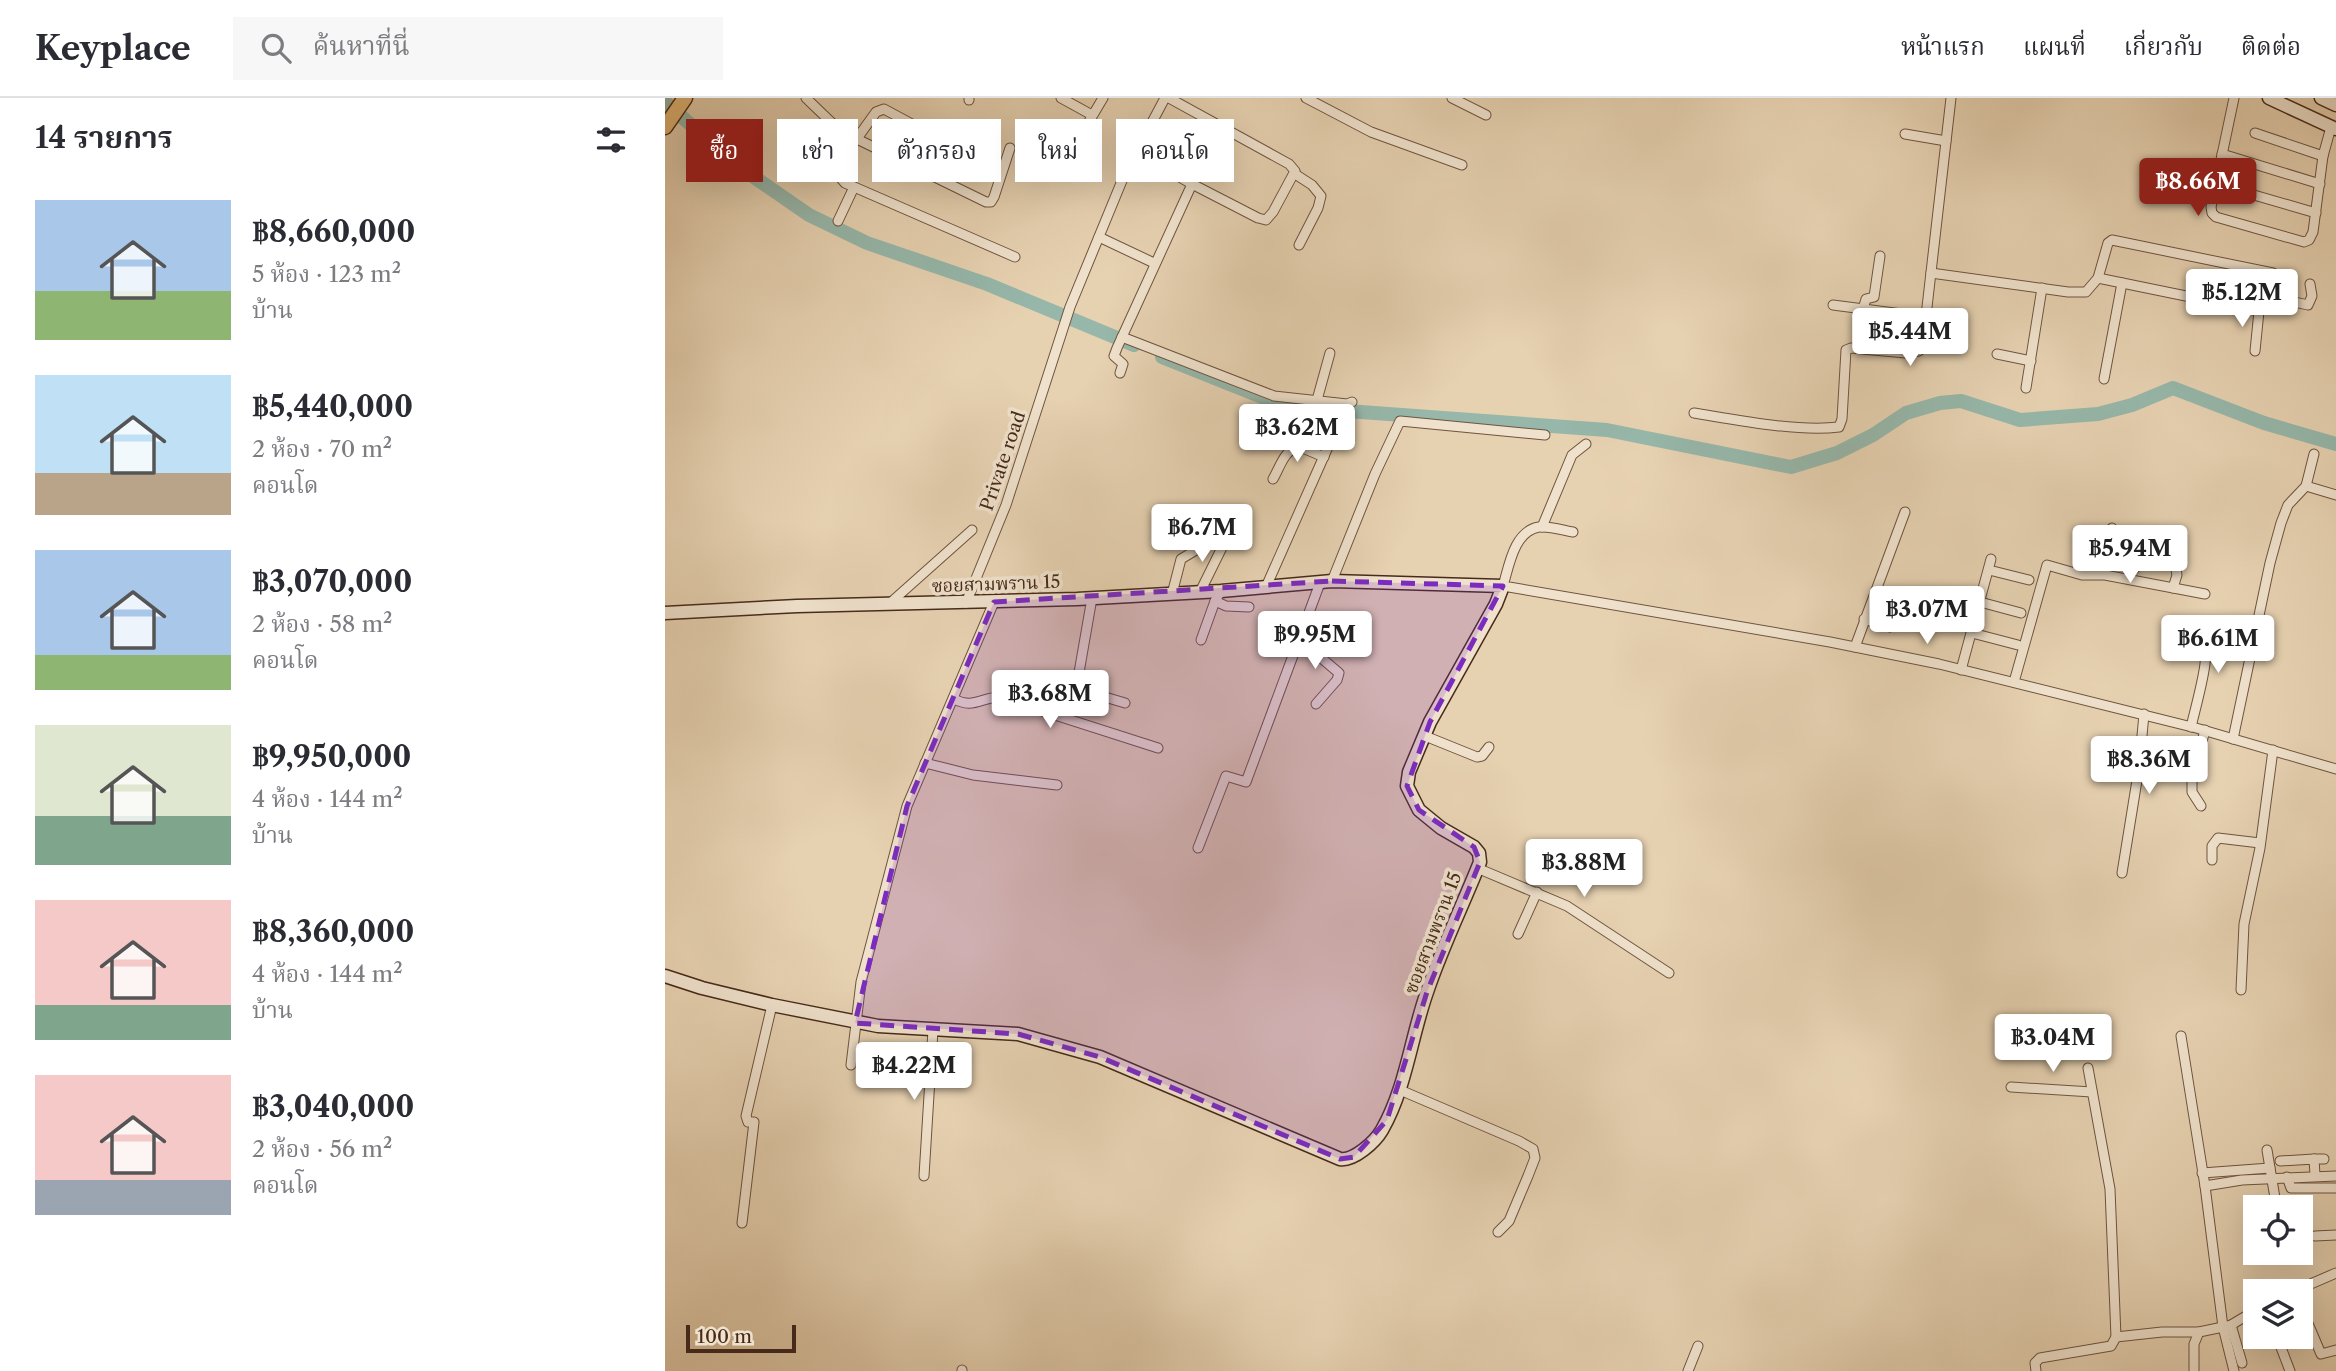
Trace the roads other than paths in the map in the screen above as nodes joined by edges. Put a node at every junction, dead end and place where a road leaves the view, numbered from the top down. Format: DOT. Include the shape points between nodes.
graph roads {
  1 [pos="806,98"];
  2 [pos="1061,98"];
  3 [pos="1103,98"];
  4 [pos="1167,98"];
  5 [pos="1306,98"];
  6 [pos="1452,98"];
  7 [pos="1951,98"];
  8 [pos="2234,98"];
  9 [pos="2269,98"];
  10 [pos="2321,98"];
  11 [pos="684,100"];
  12 [pos="2336,105"];
  13 [pos="1093,115"];
  14 [pos="1486,115"];
  15 [pos="828,119"];
  16 [pos="901,119"];
  17 [pos="1091,119"];
  18 [pos="1155,119"];
  19 [pos="669,122"];
  20 [pos="2334,128"];
  21 [pos="2255,133"];
  22 [pos="1905,134"];
  23 [pos="858,138"];
  24 [pos="1946,141"];
  25 [pos="1010,148"];
  26 [pos="2222,154"];
  27 [pos="2323,156"];
  28 [pos="1462,165"];
  29 [pos="1001,172"];
  30 [pos="1294,174"];
  31 [pos="844,182"];
  32 [pos="945,182"];
  33 [pos="998,182"];
  34 [pos="1122,182"];
  35 [pos="1188,182"];
  36 [pos="1192,184"];
  37 [pos="2216,184"];
  38 [pos="2319,184"];
  39 [pos="854,187"];
  40 [pos="2316,213"];
  41 [pos="838,221"];
  42 [pos="1099,237"];
  43 [pos="1299,245"];
  44 [pos="1880,256"];
  45 [pos="1015,257"];
  46 [pos="1154,263"];
  47 [pos="1931,273"];
  48 [pos="2273,273"];
  49 [pos="2098,278"];
  50 [pos="2122,283"];
  51 [pos="2310,284"];
  52 [pos="2042,289"];
  53 [pos="1833,305"];
  54 [pos="1863,309"];
  55 [pos="2259,311"];
  56 [pos="1925,317"];
  57 [pos="1122,338"];
  58 [pos="2255,351"];
  59 [pos="1330,353"];
  60 [pos="1997,355"];
  61 [pos="2031,360"];
  62 [pos="1120,373"];
  63 [pos="2104,379"];
  64 [pos="2026,388"];
  65 [pos="1317,400"];
  66 [pos="1352,402"];
  67 [pos="1694,413"];
  68 [pos="1311,434"];
  69 [pos="1545,435"];
  70 [pos="1586,444"];
  71 [pos="2314,454"];
  72 [pos="1324,457"];
  73 [pos="1273,479"];
  74 [pos="2306,486"];
  75 [pos="2336,495"];
  76 [pos="1240,511"];
  77 [pos="1905,512"];
  78 [pos="1211,526"];
  79 [pos="1542,527"];
  80 [pos="2112,528"];
  81 [pos="972,530"];
  82 [pos="1573,532"];
  83 [pos="2171,538"];
  84 [pos="1991,559"];
  85 [pos="2154,560"];
  86 [pos="1989,570"];
  87 [pos="2106,570"];
  88 [pos="2029,580"];
  89 [pos="1326,582"];
  90 [pos="1503,586"];
  91 [pos="1266,587"];
  92 [pos="2173,588"];
  93 [pos="1200,592"];
  94 [pos="1172,594"];
  95 [pos="2204,594"];
  96 [pos="1218,596"];
  97 [pos="1091,598"];
  98 [pos="994,602"];
  99 [pos="1980,602"];
  100 [pos="966,603"];
  101 [pos="888,604"];
  102 [pos="1249,607"];
  103 [pos="665,613"];
  104 [pos="2021,613"];
  105 [pos="1864,619"];
  106 [pos="1899,620"];
  107 [pos="2205,622"];
  108 [pos="1972,633"];
  109 [pos="1299,639"];
  110 [pos="1201,640"];
  111 [pos="2018,645"];
  112 [pos="1855,647"];
  113 [pos="1961,670"];
  114 [pos="2014,682"];
  115 [pos="954,699"];
  116 [pos="1125,703"];
  117 [pos="1316,704"];
  118 [pos="2144,715"];
  119 [pos="2192,727"];
  120 [pos="2205,730"];
  121 [pos="1425,736"];
  122 [pos="2233,738"];
  123 [pos="1489,747"];
  124 [pos="1158,748"];
  125 [pos="2273,750"];
  126 [pos="925,763"];
  127 [pos="2336,769"];
  128 [pos="1057,785"];
  129 [pos="2201,806"];
  130 [pos="2260,843"];
  131 [pos="1198,848"];
  132 [pos="2212,860"];
  133 [pos="1477,868"];
  134 [pos="2122,873"];
  135 [pos="1537,892"];
  136 [pos="1518,933"];
  137 [pos="1669,973"];
  138 [pos="665,976"];
  139 [pos="2241,990"];
  140 [pos="772,1005"];
  141 [pos="855,1023"];
  142 [pos="933,1030"];
  143 [pos="2181,1036"];
  144 [pos="851,1065"];
  145 [pos="2088,1068"];
  146 [pos="2011,1087"];
  147 [pos="1400,1090"];
  148 [pos="2092,1092"];
  149 [pos="2267,1150"];
  150 [pos="2324,1158"];
  151 [pos="2313,1159"];
  152 [pos="2280,1161"];
  153 [pos="2270,1168"];
  154 [pos="2202,1173"];
  155 [pos="2315,1175"];
  156 [pos="924,1176"];
  157 [pos="2336,1176"];
  158 [pos="2271,1178"];
  159 [pos="2287,1178"];
  160 [pos="2205,1186"];
  161 [pos="2336,1188"];
  162 [pos="2274,1195"];
  163 [pos="742,1223"];
  164 [pos="1498,1232"];
  165 [pos="2336,1235"];
  166 [pos="2315,1236"];
  167 [pos="2336,1273"];
  168 [pos="2313,1283"];
  169 [pos="2243,1317"];
  170 [pos="2227,1326"];
  171 [pos="2199,1332"];
  172 [pos="2313,1335"];
  173 [pos="2116,1337"];
  174 [pos="1699,1346"];
  175 [pos="2282,1349"];
  176 [pos="2336,1350"];
  177 [pos="2242,1363"];
  178 [pos="1688,1371"];
  179 [pos="2036,1371"];
  180 [pos="2194,1371"];
  181 [pos="2234,1371"];
  182 [pos="2290,1371"];
  1 -- 15 [label="street"];
  2 -- 13 [label="street"];
  3 -- 13 [label="street"];
  4 -- 18 [label="street, Private road"];
  4 -- 30 [label="street" via="1289,164"];
  5 -- 28 [label="street" via="1371,132"];
  6 -- 14 [label="street"];
  7 -- 24 [label="street"];
  8 -- 26 [label="street"];
  9 -- 20 [label="street"];
  10 -- 12 [label="street"];
  11 -- 19 [label="main road"];
  13 -- 17 [label="street"];
  16 -- 23 [label="street" via="884,110 876,112"];
  20 -- 27 [label="street"];
  21 -- 27 [label="street"];
  22 -- 24 [label="street"];
  24 -- 47 [label="street"];
  25 -- 29 [label="street"];
  26 -- 37 [label="street"];
  26 -- 38 [label="street"];
  27 -- 38 [label="street"];
  30 -- 36 [label="street" via="1266,220"];
  30 -- 43 [label="street" via="1321,196"];
  31 -- 39 [label="street"];
  32 -- 33 [label="street" via="986,202 991,202"];
  34 -- 42 [label="street, Private road"];
  35 -- 36 [label="street"];
  36 -- 46 [label="street"];
  37 -- 40 [label="street"];
  37 -- 40 [label="street" via="2211,210 2216,217 2304,242 2313,232"];
  38 -- 40 [label="street"];
  39 -- 41 [label="street"];
  39 -- 45 [label="street"];
  42 -- 46 [label="street"];
  42 -- 100 [label="street, Private road" via="1063,326 1006,505"];
  44 -- 54 [label="street" via="1874,297 1866,299"];
  46 -- 57 [label="street"];
  47 -- 52 [label="street"];
  47 -- 56 [label="street"];
  48 -- 49 [label="street" via="2112,240"];
  49 -- 50 [label="street"];
  49 -- 52 [label="street" via="2086,292"];
  50 -- 55 [label="street"];
  50 -- 63 [label="street"];
  51 -- 55 [label="street" via="2308,305 2276,298"];
  52 -- 61 [label="street"];
  53 -- 54 [label="street"];
  54 -- 56 [label="street"];
  55 -- 58 [label="street"];
  56 -- 67 [label="street" via="1923,342 1916,353 1846,350 1839,427"];
  57 -- 62 [label="street" via="1114,356 1123,364"];
  57 -- 65 [label="street" via="1275,396"];
  59 -- 65 [label="street"];
  60 -- 61 [label="street"];
  61 -- 64 [label="street"];
  65 -- 66 [label="street"];
  68 -- 72 [label="street" via="1328,443"];
  69 -- 89 [label="street" via="1399,422"];
  70 -- 79 [label="street" via="1572,455"];
  71 -- 74 [label="street"];
  72 -- 73 [label="street" via="1293,447"];
  72 -- 91 [label="street"];
  74 -- 75 [label="street"];
  74 -- 122 [label="street" via="2288,505 2281,523"];
  76 -- 93 [label="street"];
  77 -- 105 [label="street"];
  78 -- 94 [label="street" via="1196,550 1181,559"];
  79 -- 82 [label="street"];
  79 -- 90 [label="street" via="1521,538"];
  80 -- 87 [label="street"];
  81 -- 101 [label="street"];
  83 -- 92 [label="street" via="2169,556 2177,575"];
  84 -- 86 [label="street"];
  85 -- 87 [label="street" via="2145,559 2133,570"];
  86 -- 88 [label="street"];
  86 -- 99 [label="street"];
  87 -- 92 [label="street"];
  87 -- 114 [label="street" via="2082,575 2046,566"];
  89 -- 90 [label="street, ซอยสามพราน 15"];
  89 -- 91 [label="street, ซอยสามพราน 15"];
  89 -- 109 [label="street"];
  90 -- 112 [label="street"];
  90 -- 121 [label="street, ซอยสามพราน 15"];
  91 -- 96 [label="street, ซอยสามพราน 15"];
  92 -- 95 [label="street"];
  93 -- 94 [label="street, ซอยสามพราน 15"];
  93 -- 96 [label="street, ซอยสามพราน 15"];
  94 -- 97 [label="street, ซอยสามพราน 15"];
  96 -- 102 [label="street" via="1226,606"];
  96 -- 110 [label="street"];
  97 -- 98 [label="street, ซอยสามพราน 15"];
  97 -- 116 [label="street" via="1078,689"];
  98 -- 100 [label="street, ซอยสามพราน 15"];
  98 -- 115 [label="street"];
  99 -- 104 [label="street"];
  99 -- 108 [label="street"];
  100 -- 101 [label="street, ซอยสามพราน 15"];
  101 -- 103 [label="street, ซอยสามพราน 15"];
  105 -- 106 [label="street" via="1890,627"];
  105 -- 112 [label="street"];
  107 -- 119 [label="street" via="2205,664"];
  108 -- 111 [label="street"];
  108 -- 113 [label="street"];
  109 -- 117 [label="street" via="1339,673"];
  109 -- 131 [label="street" via="1246,782 1226,776"];
  112 -- 113 [label="street"];
  113 -- 114 [label="street"];
  114 -- 118 [label="street"];
  115 -- 124 [label="street" via="969,704 999,697"];
  115 -- 126 [label="street"];
  118 -- 119 [label="street"];
  118 -- 134 [label="street"];
  119 -- 120 [label="street"];
  120 -- 122 [label="street"];
  120 -- 129 [label="street" via="2192,780 2192,792"];
  121 -- 123 [label="street" via="1477,757"];
  121 -- 133 [label="street, ซอยสามพราน 15" via="1407,786 1429,820 1475,847"];
  122 -- 125 [label="street"];
  125 -- 127 [label="street"];
  125 -- 130 [label="street"];
  126 -- 128 [label="street" via="973,775"];
  126 -- 141 [label="street" via="907,806 861,982"];
  130 -- 132 [label="street" via="2218,838 2212,846"];
  130 -- 139 [label="street" via="2244,924"];
  133 -- 135 [label="street"];
  133 -- 147 [label="street, ซอยสามพราน 15" via="1427,992"];
  135 -- 136 [label="street"];
  135 -- 137 [label="street" via="1581,914"];
  138 -- 140 [label="street, ซอยสามพราน 15"];
  140 -- 141 [label="street, ซอยสามพราน 15"];
  140 -- 163 [label="street" via="747,1116 748,1122 754,1122"];
  141 -- 142 [label="street, ซอยสามพราน 15"];
  141 -- 144 [label="street"];
  142 -- 147 [label="street, ซอยสามพราน 15" via="1018,1034 1100,1057 1345,1160 1381,1133"];
  142 -- 156 [label="street"];
  143 -- 154 [label="street"];
  145 -- 148 [label="street"];
  146 -- 148 [label="street"];
  147 -- 164 [label="street" via="1533,1149 1535,1158 1528,1176 1509,1221"];
  148 -- 173 [label="street" via="2110,1189"];
  149 -- 153 [label="street"];
  150 -- 151 [label="street"];
  151 -- 152 [label="street"];
  151 -- 155 [label="street"];
  153 -- 154 [label="street"];
  153 -- 158 [label="street"];
  154 -- 160 [label="street"];
  155 -- 157 [label="street"];
  155 -- 159 [label="street"];
  158 -- 159 [label="street"];
  158 -- 160 [label="street"];
  158 -- 162 [label="street"];
  159 -- 161 [label="street" via="2291,1188"];
  160 -- 170 [label="street"];
  165 -- 166 [label="street"];
  167 -- 168 [label="street"];
  169 -- 170 [label="street"];
  170 -- 171 [label="street"];
  170 -- 177 [label="street"];
  170 -- 181 [label="street"];
  171 -- 173 [label="street"];
  171 -- 180 [label="street"];
  172 -- 176 [label="street" via="2321,1354"];
  173 -- 179 [label="street" via="2111,1346 2040,1358"];
  174 -- 178 [label="street"];
  175 -- 182 [label="street"];
}
